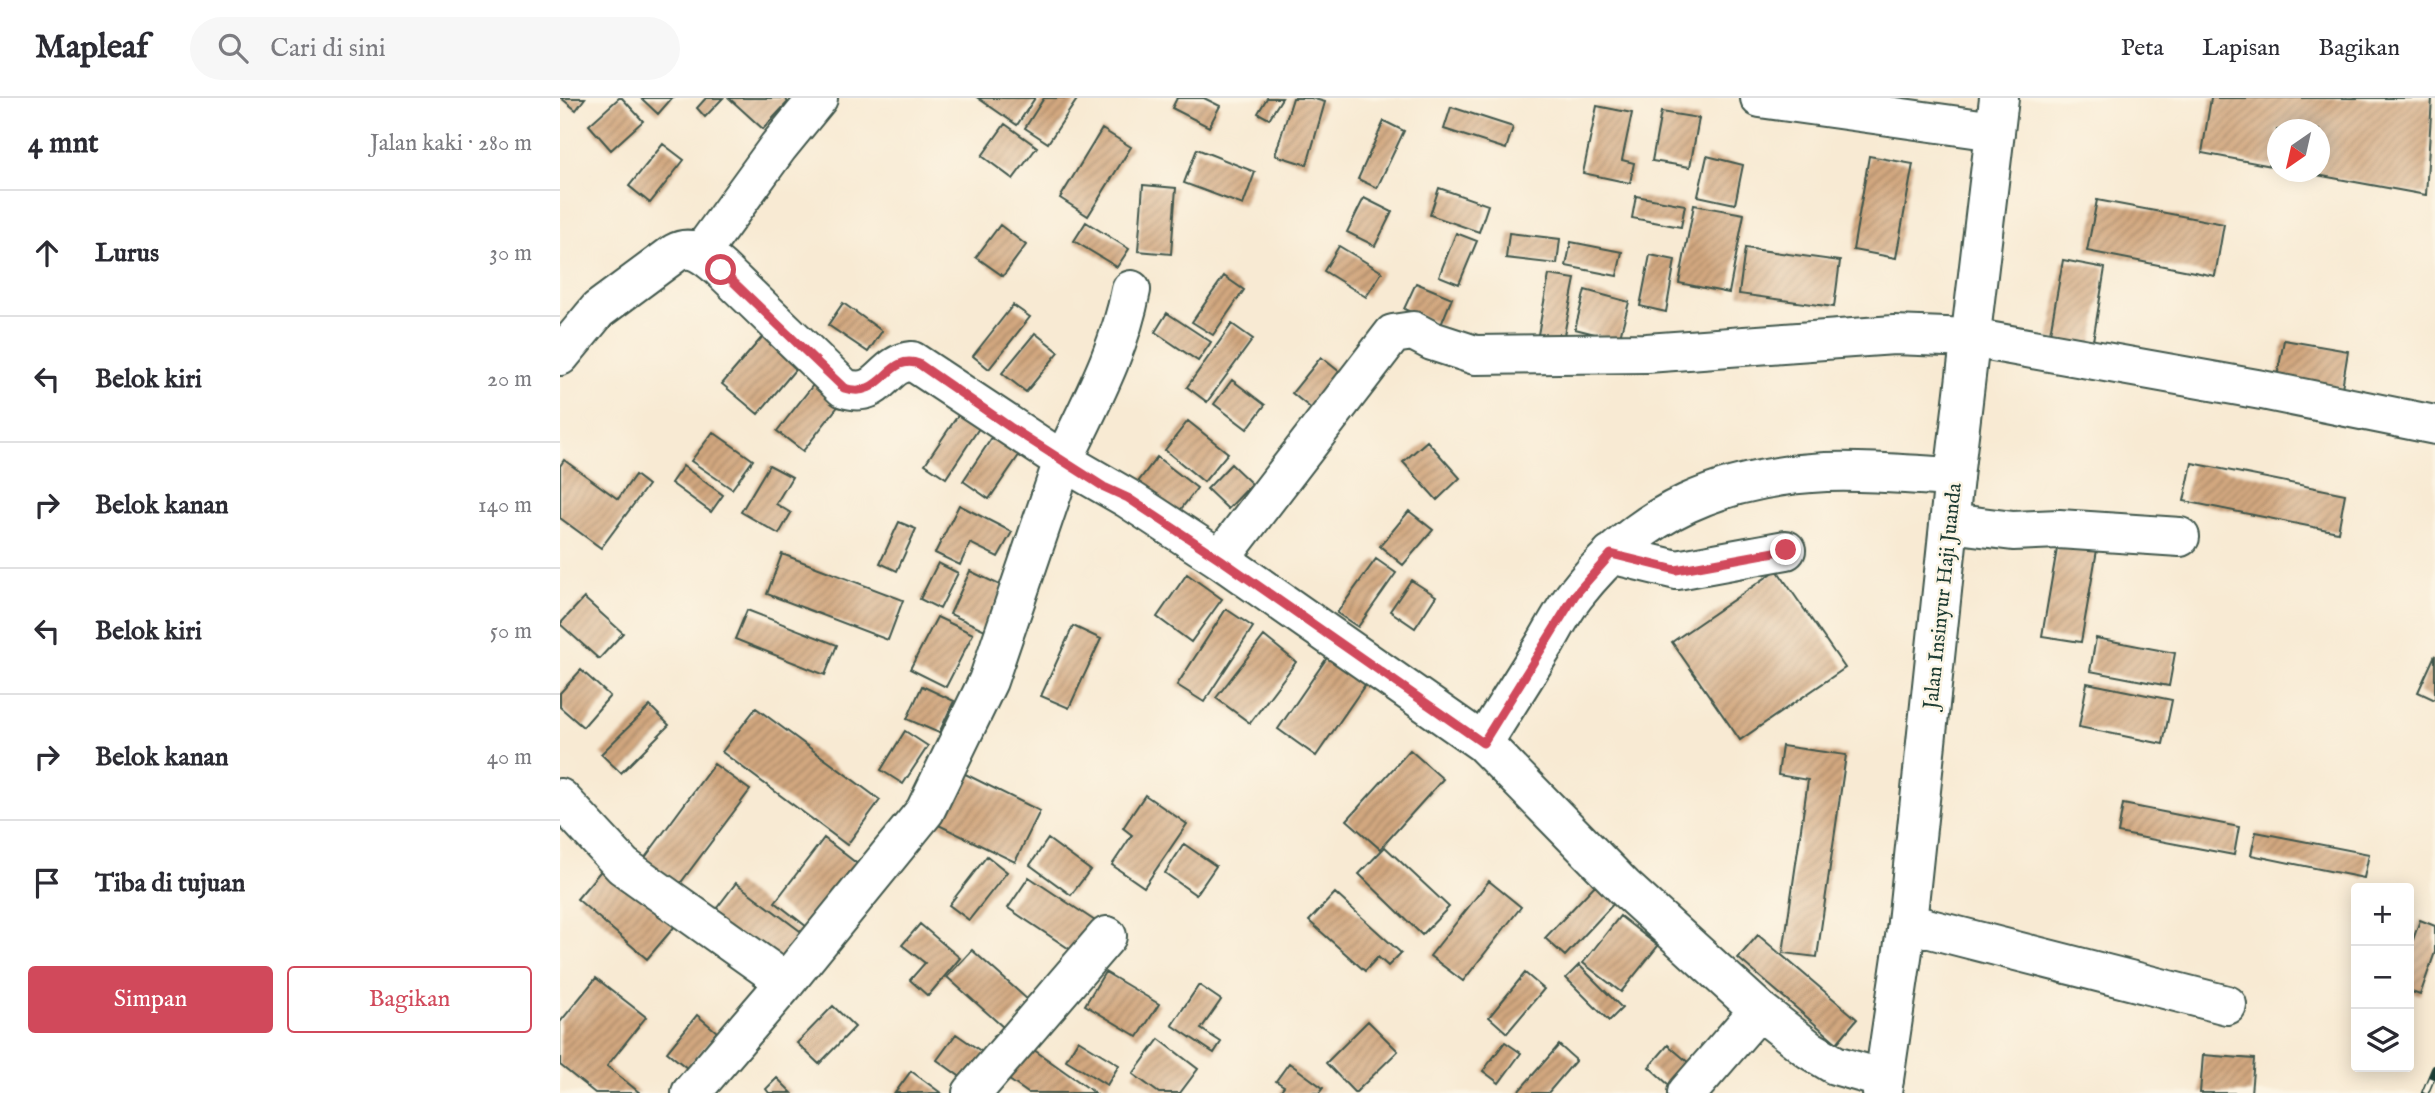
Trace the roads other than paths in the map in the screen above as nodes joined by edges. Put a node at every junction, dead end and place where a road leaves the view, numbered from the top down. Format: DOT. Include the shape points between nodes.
graph roads {
  1 [pos="818,98"];
  2 [pos="1760,98"];
  3 [pos="1997,115"];
  4 [pos="701,253"];
  5 [pos="1131,290"];
  6 [pos="1971,338"];
  7 [pos="560,356"];
  8 [pos="2435,425"];
  9 [pos="1063,461"];
  10 [pos="1954,477"];
  11 [pos="1950,523"];
  12 [pos="2180,537"];
  13 [pos="1786,550"];
  14 [pos="1611,554"];
  15 [pos="1220,559"];
  16 [pos="1483,743"];
  17 [pos="560,798"];
  18 [pos="1907,923"];
  19 [pos="1107,936"];
  20 [pos="786,982"];
  21 [pos="2227,1005"];
  22 [pos="1759,1010"];
  23 [pos="1883,1086"];
  24 [pos="691,1093"];
  25 [pos="972,1093"];
  26 [pos="1687,1093"];
  1 -- 4 [label="main road"];
  2 -- 3 [label="main road"];
  3 -- 6 [label="main road, Jalan Insinyur Haji Juanda"];
  4 -- 7 [label="main road" via="682,249 676,253 598,310"];
  4 -- 9 [label="main road" via="844,388 858,393 871,388 897,365 912,361"];
  5 -- 9 [label="main road" via="1121,329"];
  6 -- 8 [label="main road"];
  6 -- 10 [label="main road, Jalan Insinyur Haji Juanda"];
  6 -- 15 [label="main road" via="1894,335 1647,353 1475,355 1413,331 1393,334"];
  9 -- 15 [label="main road"];
  9 -- 20 [label="main road" via="988,681 925,811"];
  10 -- 11 [label="main road, Jalan Insinyur Haji Juanda"];
  10 -- 14 [label="main road" via="1828,472 1741,483 1699,496 1666,513"];
  11 -- 12 [label="main road" via="2013,531 2059,529"];
  11 -- 18 [label="main road, Jalan Insinyur Haji Juanda"];
  13 -- 14 [label="main road" via="1676,570"];
  14 -- 16 [label="main road" via="1575,595"];
  15 -- 16 [label="main road"];
  16 -- 22 [label="main road" via="1624,887"];
  17 -- 20 [label="main road" via="623,866"];
  18 -- 21 [label="main road"];
  18 -- 23 [label="main road, Jalan Insinyur Haji Juanda"];
  19 -- 25 [label="main road"];
  20 -- 24 [label="main road"];
  22 -- 23 [label="main road" via="1810,1050"];
  22 -- 26 [label="main road"];
}
